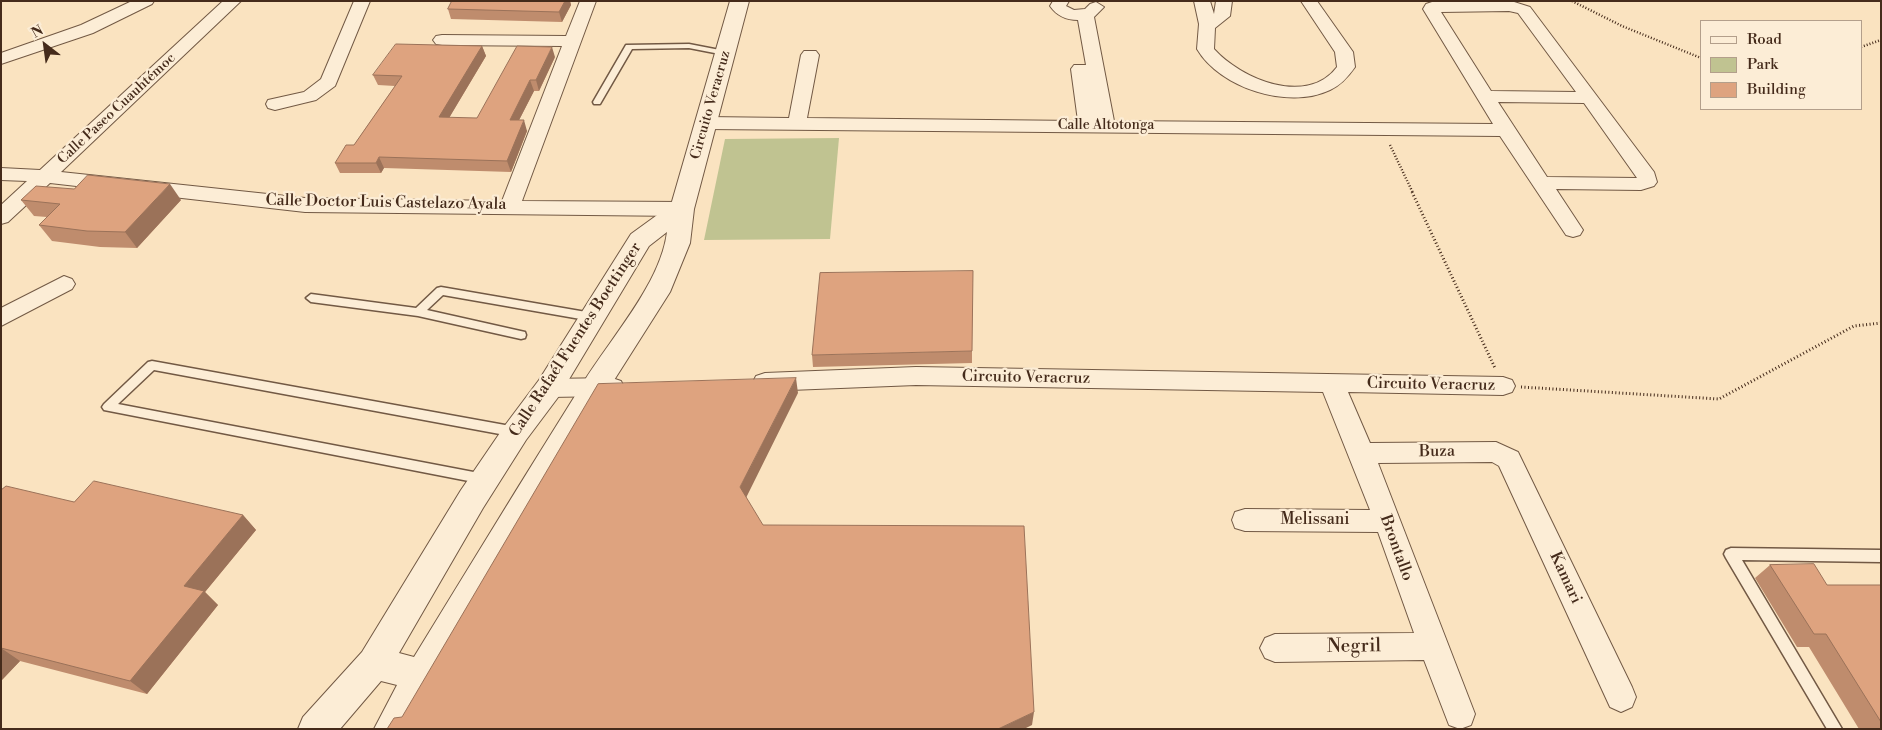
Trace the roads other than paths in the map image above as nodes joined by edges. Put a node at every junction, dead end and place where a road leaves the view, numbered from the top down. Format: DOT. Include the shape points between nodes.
graph roads {
  1 [pos="146,1"];
  2 [pos="233,1"];
  3 [pos="362,1"];
  4 [pos="588,1"];
  5 [pos="740,1"];
  6 [pos="1202,1"];
  7 [pos="1224,1"];
  8 [pos="1309,1"];
  9 [pos="1056,3"];
  10 [pos="1090,7"];
  11 [pos="1207,26"];
  12 [pos="442,40"];
  13 [pos="573,41"];
  14 [pos="726,53"];
  15 [pos="810,55"];
  16 [pos="1,59"];
  17 [pos="1486,96"];
  18 [pos="1587,98"];
  19 [pos="597,102"];
  20 [pos="275,104"];
  21 [pos="706,123"];
  22 [pos="797,124"];
  23 [pos="1097,126"];
  24 [pos="1506,130"];
  25 [pos="1,174"];
  26 [pos="44,176"];
  27 [pos="1542,183"];
  28 [pos="510,206"];
  29 [pos="682,209"];
  30 [pos="1,217"];
  31 [pos="1573,230"];
  32 [pos="64,284"];
  33 [pos="312,298"];
  34 [pos="418,312"];
  35 [pos="592,316"];
  36 [pos="1,318"];
  37 [pos="520,335"];
  38 [pos="740,383"];
  39 [pos="1332,384"];
  40 [pos="633,386"];
  41 [pos="1503,386"];
  42 [pos="549,388"];
  43 [pos="594,388"];
  44 [pos="516,432"];
  45 [pos="1363,453"];
  46 [pos="1509,459"];
  47 [pos="485,479"];
  48 [pos="1245,520"];
  49 [pos="1386,521"];
  50 [pos="1881,556"];
  51 [pos="1433,646"];
  52 [pos="1274,648"];
  53 [pos="374,663"];
  54 [pos="422,675"];
  55 [pos="1621,697"];
  56 [pos="1460,714"];
  57 [pos="316,729"];
  58 [pos="392,729"];
  59 [pos="1835,729"];
  1 -- 16 [label="street" via="87,29"];
  2 -- 26 [label="street, Calle Paseo Cuauhtémoc"];
  3 -- 20 [label="street" via="329,82 310,96"];
  4 -- 13 [label="street"];
  5 -- 14 [label="street, Circuito Veracruz"];
  6 -- 11 [label="street"];
  7 -- 11 [label="street" via="1222,16"];
  8 -- 11 [label="street" via="1344,52 1346,67 1336,80 1315,89 1291,92 1244,80 1221,66 1207,52 1204,38"];
  9 -- 10 [label="street" via="1063,12"];
  10 -- 23 [label="street" via="1086,58"];
  12 -- 13 [label="street"];
  13 -- 28 [label="street"];
  14 -- 19 [label="lane" via="689,46 629,47"];
  14 -- 21 [label="street, Circuito Veracruz"];
  15 -- 22 [label="street"];
  17 -- 18 [label="street"];
  17 -- 18 [label="street" via="1432,7 1519,7"];
  17 -- 24 [label="street"];
  18 -- 27 [label="street" via="1647,176 1647,182"];
  21 -- 22 [label="street, Calle Altotonga"];
  21 -- 29 [label="street, Circuito Veracruz"];
  22 -- 23 [label="street, Calle Altotonga"];
  23 -- 24 [label="street, Calle Altotonga"];
  24 -- 27 [label="street"];
  25 -- 26 [label="street, Calle Doctor Luis Castelazo Ayala"];
  26 -- 28 [label="street, Calle Doctor Luis Castelazo Ayala" via="306,205"];
  26 -- 30 [label="street, Calle Paseo Cuauhtémoc"];
  27 -- 31 [label="street"];
  28 -- 29 [label="street, Calle Doctor Luis Castelazo Ayala"];
  29 -- 35 [label="street, Calle Rafaél Fuentes Boettinger" via="640,240"];
  29 -- 43 [label="street" via="678,243 657,292"];
  32 -- 36 [label="street"];
  33 -- 34 [label="lane"];
  34 -- 35 [label="lane" via="441,291"];
  34 -- 37 [label="lane"];
  35 -- 42 [label="street, Calle Rafaél Fuentes Boettinger"];
  38 -- 39 [label="street, Circuito Veracruz" via="916,376"];
  39 -- 41 [label="street, Circuito Veracruz"];
  39 -- 45 [label="street, Brontallo"];
  40 -- 43 [label="street"];
  42 -- 43 [label="street"];
  42 -- 44 [label="street, Calle Rafaél Fuentes Boettinger"];
  43 -- 54 [label="street"];
  44 -- 47 [label="street, Calle Rafaél Fuentes Boettinger"];
  44 -- 47 [label="lane" via="152,365 108,407"];
  45 -- 46 [label="street, Buza" via="1496,452"];
  45 -- 49 [label="street, Brontallo"];
  46 -- 55 [label="street, Kamari"];
  47 -- 53 [label="street, Calle Rafaél Fuentes Boettinger"];
  48 -- 49 [label="street, Melissani"];
  49 -- 51 [label="street, Brontallo"];
  50 -- 59 [label="lane" via="1731,554"];
  51 -- 52 [label="street, Negril"];
  51 -- 56 [label="street, Brontallo"];
  53 -- 54 [label="street"];
  53 -- 57 [label="street, Calle Rafaél Fuentes Boettinger"];
  54 -- 58 [label="street"];
}
